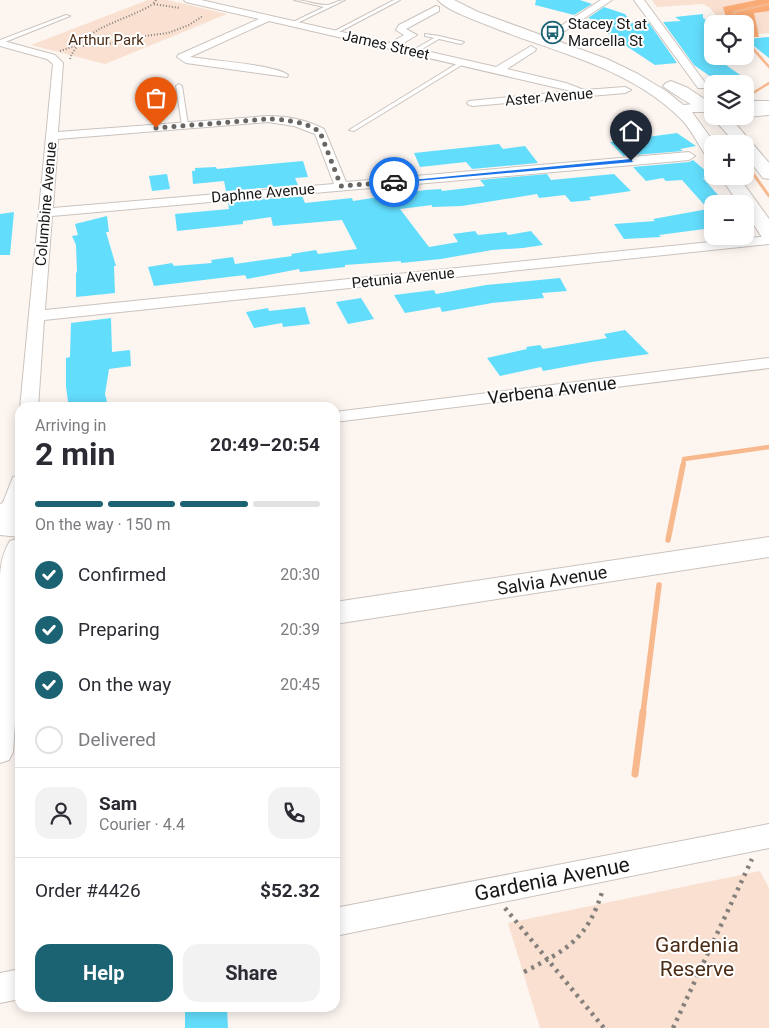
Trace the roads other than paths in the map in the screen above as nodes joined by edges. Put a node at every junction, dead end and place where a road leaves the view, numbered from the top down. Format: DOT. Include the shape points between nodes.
graph roads {
  1 [pos="189,0"];
  2 [pos="296,0"];
  3 [pos="343,0"];
  4 [pos="398,0"];
  5 [pos="462,0"];
  6 [pos="607,0"];
  7 [pos="639,0"];
  8 [pos="440,4"];
  9 [pos="328,7"];
  10 [pos="68,16"];
  11 [pos="268,18"];
  12 [pos="293,24"];
  13 [pos="562,29"];
  14 [pos="333,33"];
  15 [pos="427,35"];
  16 [pos="439,38"];
  17 [pos="0,42"];
  18 [pos="460,42"];
  19 [pos="391,46"];
  20 [pos="531,49"];
  21 [pos="415,51"];
  22 [pos="463,62"];
  23 [pos="498,70"];
  24 [pos="283,75"];
  25 [pos="179,86"];
  26 [pos="702,86"];
  27 [pos="625,90"];
  28 [pos="582,94"];
  29 [pos="473,102"];
  30 [pos="704,104"];
  31 [pos="754,106"];
  32 [pos="769,106"];
  33 [pos="680,109"];
  34 [pos="769,110"];
  35 [pos="754,111"];
  36 [pos="704,112"];
  37 [pos="185,125"];
  38 [pos="729,125"];
  39 [pos="352,130"];
  40 [pos="737,135"];
  41 [pos="52,136"];
  42 [pos="704,139"];
  43 [pos="754,155"];
  44 [pos="689,156"];
  45 [pos="769,174"];
  46 [pos="735,185"];
  47 [pos="341,186"];
  48 [pos="45,213"];
  49 [pos="769,233"];
  50 [pos="769,240"];
  51 [pos="37,316"];
  52 [pos="769,363"];
  53 [pos="30,402"];
  54 [pos="340,416"];
  55 [pos="15,505"];
  56 [pos="11,525"];
  57 [pos="769,547"];
  58 [pos="340,612"];
  59 [pos="14,662"];
  60 [pos="0,752"];
  61 [pos="766,837"];
  62 [pos="340,921"];
  63 [pos="15,985"];
  64 [pos="0,988"];
  1 -- 11 [label="street, James Street"];
  2 -- 9 [label="lane"];
  3 -- 9 [label="lane"];
  4 -- 14 [label="lane"];
  5 -- 30 [label="main road" via="514,24 645,72"];
  6 -- 13 [label="street"];
  7 -- 26 [label="street"];
  8 -- 19 [label="street" via="402,28 400,30 412,35"];
  8 -- 33 [label="main road" via="616,70 652,89"];
  9 -- 12 [label="lane"];
  10 -- 17 [label="lane"];
  11 -- 12 [label="street, James Street"];
  11 -- 24 [label="street" via="182,57"];
  12 -- 14 [label="street, James Street"];
  14 -- 19 [label="street, James Street"];
  15 -- 16 [label="lane"];
  16 -- 18 [label="lane"];
  16 -- 21 [label="lane"];
  17 -- 41 [label="street, Columbine Avenue" via="47,56 58,63"];
  19 -- 21 [label="street, James Street"];
  20 -- 23 [label="street"];
  21 -- 22 [label="street, James Street"];
  22 -- 23 [label="street, James Street"];
  22 -- 39 [label="lane"];
  23 -- 28 [label="street, James Street" via="571,87"];
  25 -- 37 [label="lane"];
  27 -- 28 [label="street, Aster Avenue"];
  28 -- 29 [label="street, Aster Avenue"];
  31 -- 32 [label="main road"];
  33 -- 36 [label="main road"];
  33 -- 42 [label="main road" via="692,120"];
  34 -- 35 [label="main road"];
  37 -- 41 [label="street"];
  37 -- 47 [label="street" via="275,119 314,128 321,134"];
  38 -- 40 [label="main road"];
  41 -- 48 [label="street, Columbine Avenue"];
  43 -- 45 [label="main road"];
  44 -- 47 [label="street, Daphne Avenue"];
  46 -- 49 [label="main road"];
  47 -- 48 [label="street, Daphne Avenue"];
  48 -- 51 [label="street, Columbine Avenue"];
  50 -- 51 [label="street, Petunia Avenue"];
  51 -- 53 [label="street, Columbine Avenue"];
  52 -- 54 [label="street, Verbena Avenue"];
  55 -- 56 [label="street"];
  56 -- 59 [label="main road"];
  57 -- 58 [label="main road, Salvia Avenue"];
  59 -- 60 [label="street"];
  61 -- 62 [label="street, Gardenia Avenue"];
  63 -- 64 [label="street"];
}
